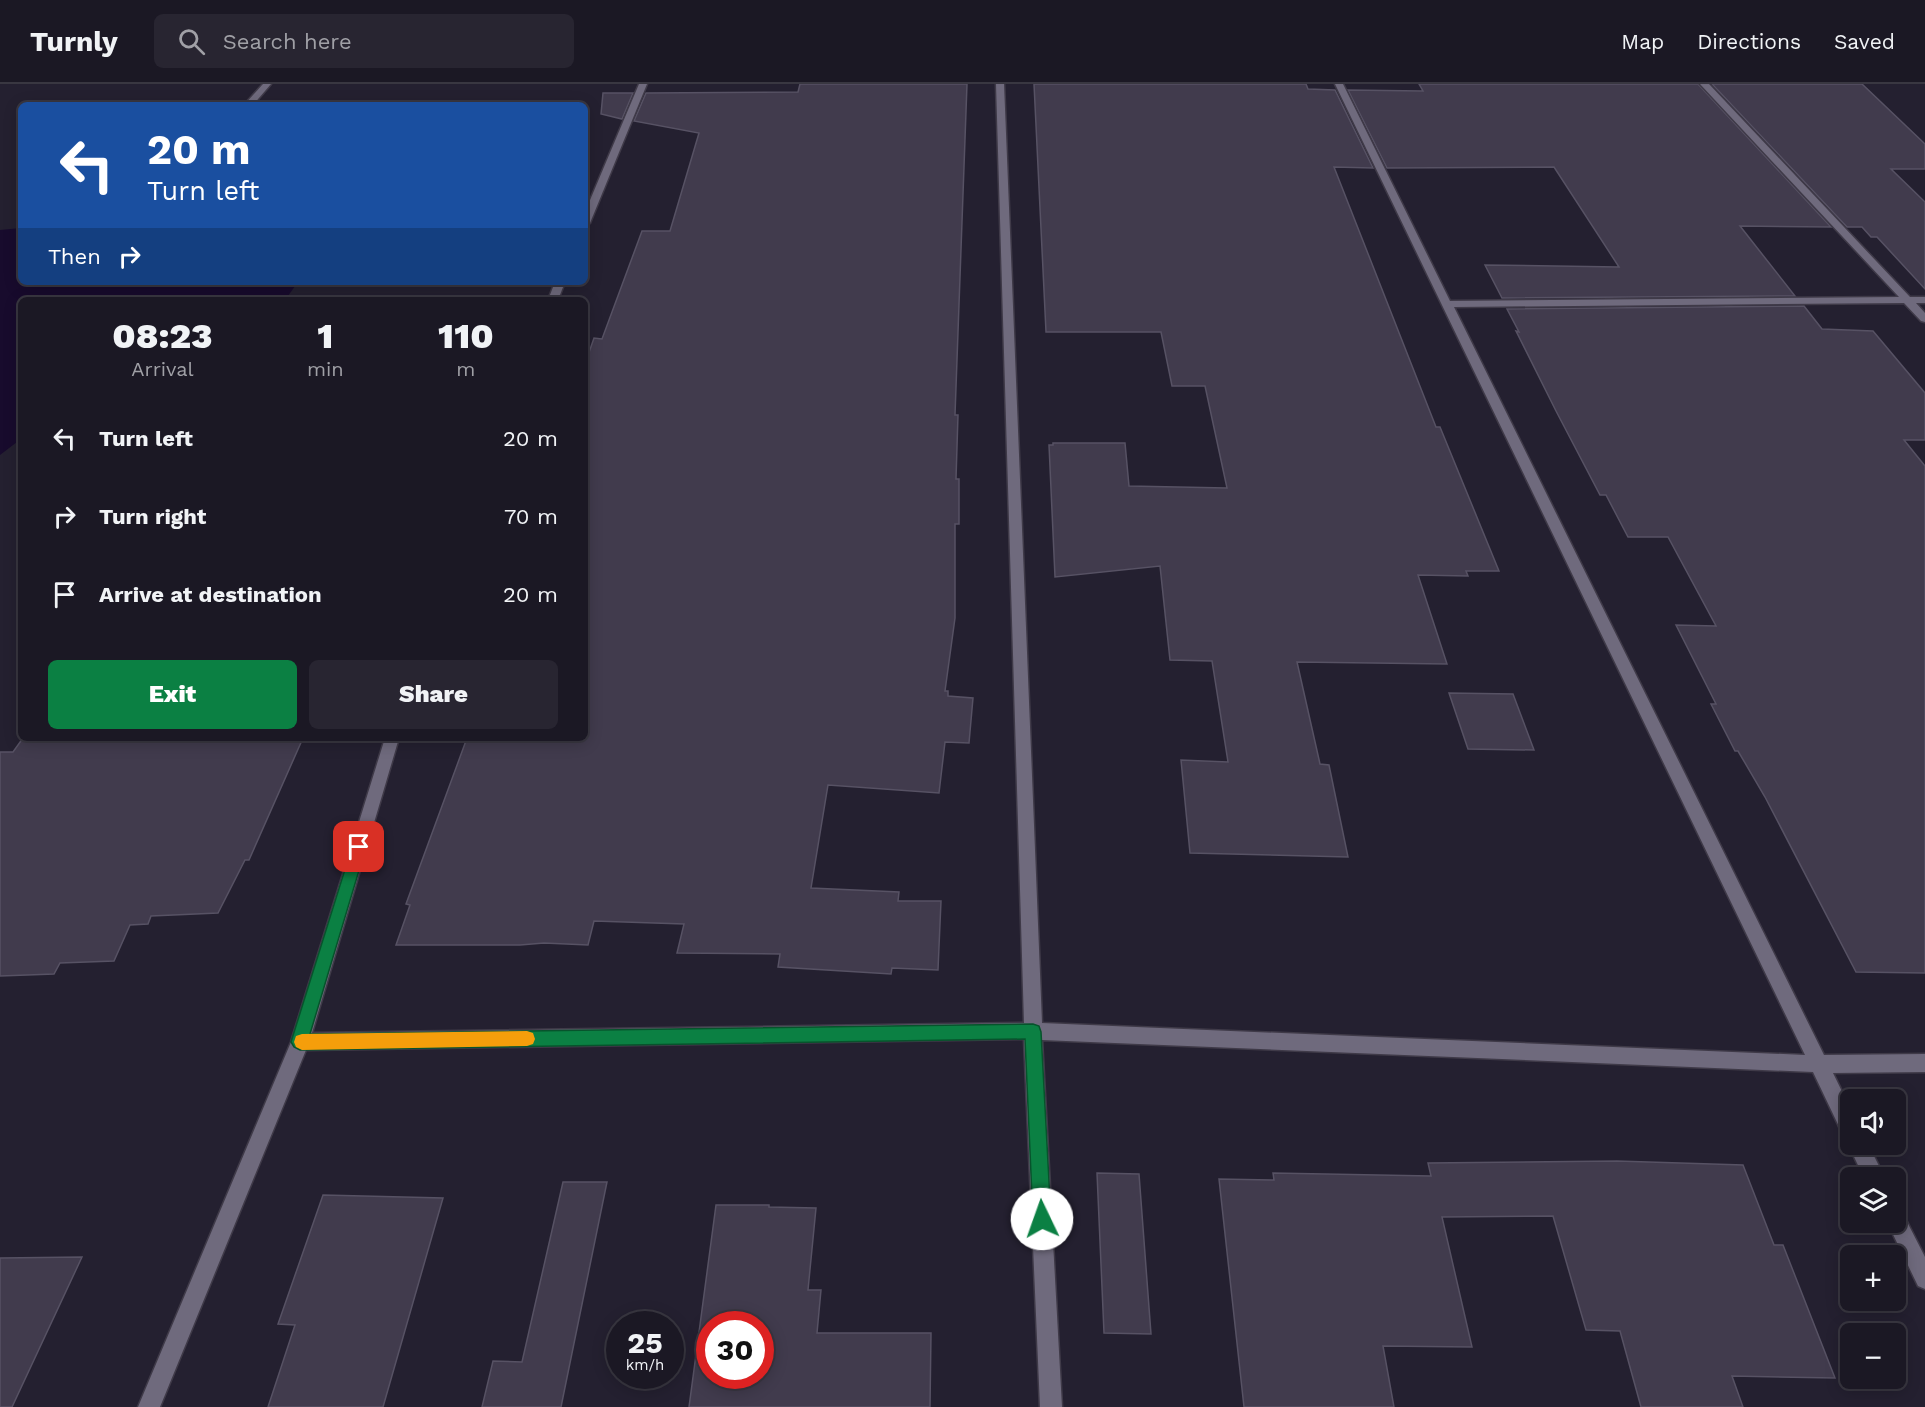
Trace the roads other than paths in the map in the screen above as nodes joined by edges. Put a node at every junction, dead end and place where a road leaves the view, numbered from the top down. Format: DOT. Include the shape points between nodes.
graph roads {
  1 [pos="267,84"];
  2 [pos="643,84"];
  3 [pos="1000,84"];
  4 [pos="1339,84"];
  5 [pos="1704,84"];
  6 [pos="251,102"];
  7 [pos="588,216"];
  8 [pos="1908,300"];
  9 [pos="1925,300"];
  10 [pos="1447,304"];
  11 [pos="1925,319"];
  12 [pos="391,741"];
  13 [pos="1033,1032"];
  14 [pos="300,1042"];
  15 [pos="1925,1063"];
  16 [pos="1818,1064"];
  17 [pos="1840,1108"];
  18 [pos="1902,1233"];
  19 [pos="1925,1279"];
  20 [pos="149,1407"];
  21 [pos="1051,1407"];
  1 -- 6 [label="street"];
  2 -- 7 [label="street"];
  3 -- 13 [label="street"];
  4 -- 10 [label="street"];
  5 -- 8 [label="street"];
  8 -- 9 [label="street"];
  8 -- 10 [label="street"];
  8 -- 11 [label="street"];
  10 -- 16 [label="street"];
  12 -- 14 [label="street"];
  13 -- 14 [label="street"];
  13 -- 16 [label="street"];
  13 -- 21 [label="street"];
  14 -- 20 [label="street"];
  15 -- 16 [label="street"];
  16 -- 17 [label="street"];
  18 -- 19 [label="street"];
}
